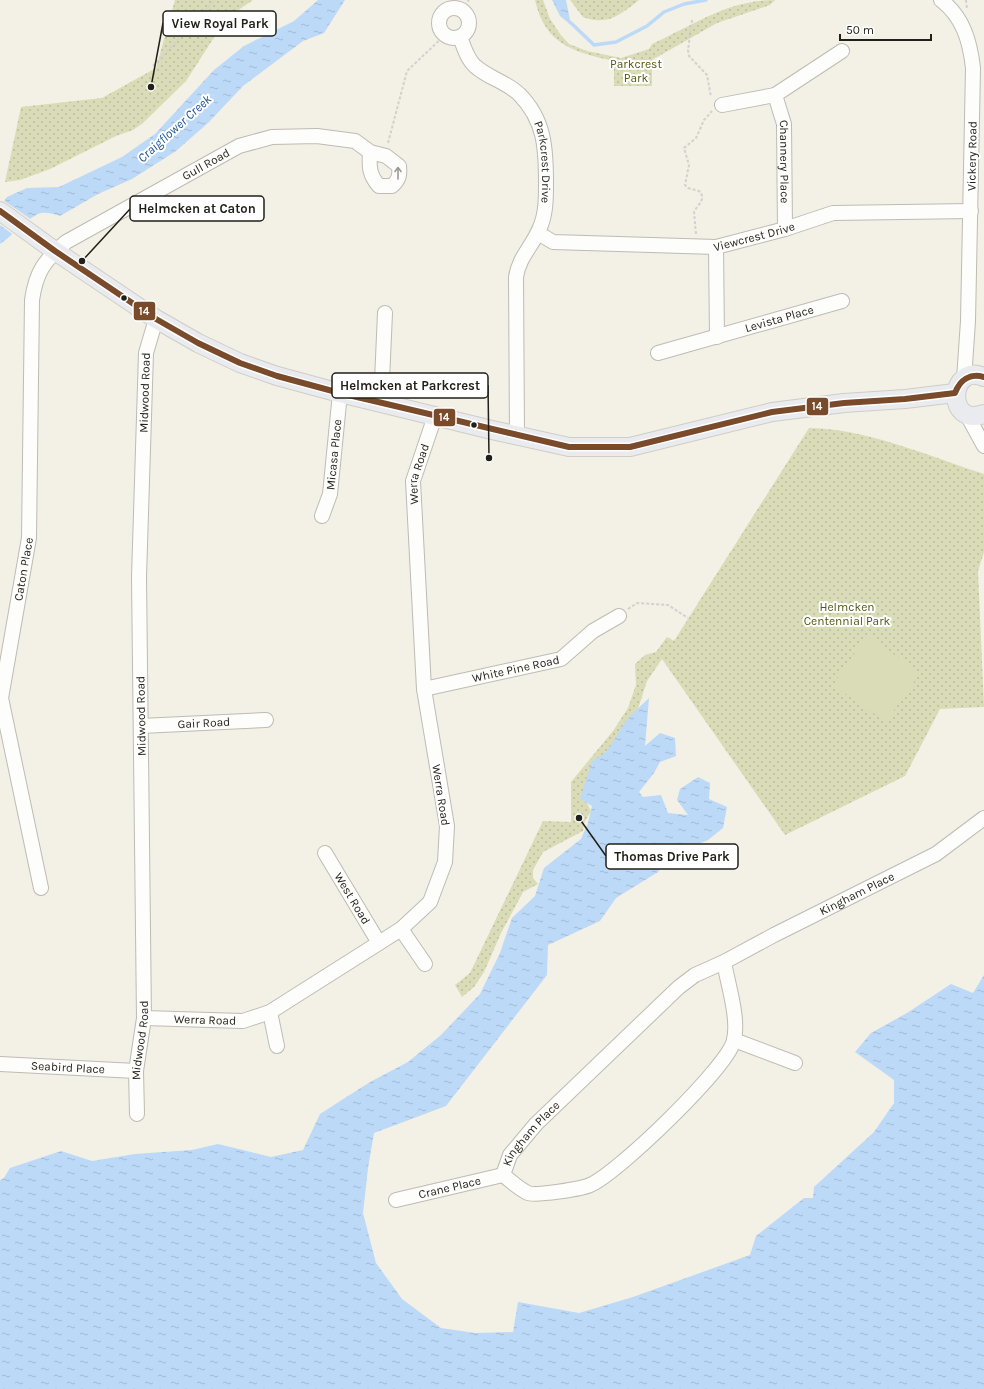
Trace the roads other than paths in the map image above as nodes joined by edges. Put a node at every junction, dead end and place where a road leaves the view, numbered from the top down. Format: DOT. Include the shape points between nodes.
graph roads {
  1 [pos="941,0"];
  2 [pos="465,5"];
  3 [pos="460,37"];
  4 [pos="842,51"];
  5 [pos="775,95"];
  6 [pos="722,106"];
  7 [pos="370,152"];
  8 [pos="0,211"];
  9 [pos="971,211"];
  10 [pos="785,229"];
  11 [pos="538,233"];
  12 [pos="716,247"];
  13 [pos="55,251"];
  14 [pos="842,301"];
  15 [pos="385,313"];
  16 [pos="156,319"];
  17 [pos="717,337"];
  18 [pos="658,353"];
  19 [pos="340,393"];
  20 [pos="970,397"];
  21 [pos="381,403"];
  22 [pos="436,416"];
  23 [pos="517,436"];
  24 [pos="984,442"];
  25 [pos="984,446"];
  26 [pos="322,516"];
  27 [pos="619,616"];
  28 [pos="424,689"];
  29 [pos="266,720"];
  30 [pos="142,726"];
  31 [pos="984,818"];
  32 [pos="326,853"];
  33 [pos="41,888"];
  34 [pos="401,929"];
  35 [pos="379,943"];
  36 [pos="724,962"];
  37 [pos="425,964"];
  38 [pos="270,1012"];
  39 [pos="144,1018"];
  40 [pos="734,1040"];
  41 [pos="276,1046"];
  42 [pos="795,1063"];
  43 [pos="0,1064"];
  44 [pos="136,1071"];
  45 [pos="137,1114"];
  46 [pos="503,1175"];
  47 [pos="396,1200"];
  1 -- 9 [label="street, Vickery Road" via="958,19 971,45"];
  2 -- 3 [label="street" via="469,24 468,29"];
  2 -- 3 [label="street" via="450,8 441,15 439,26 445,35"];
  3 -- 11 [label="street, Parkcrest Drive" via="474,66 501,80 525,100 543,133 546,151 546,204"];
  4 -- 5 [label="street"];
  5 -- 6 [label="street"];
  5 -- 10 [label="street, Channery Place" via="784,124"];
  7 -- 7 [label="street, Gull Road, one-way" via="369,169 372,179 379,186 385,187 398,182 399,166 386,156"];
  7 -- 13 [label="street, Gull Road" via="355,141 317,136 272,137 238,146 66,242"];
  8 -- 13 [label="main road"];
  9 -- 10 [label="street, Viewcrest Drive" via="833,213"];
  9 -- 20 [label="street, Vickery Road" via="968,321"];
  10 -- 12 [label="street, Viewcrest Drive"];
  11 -- 12 [label="street, Viewcrest Drive" via="553,242"];
  11 -- 23 [label="street, Parkcrest Drive" via="518,264 516,277"];
  12 -- 17 [label="street"];
  13 -- 16 [label="main road"];
  13 -- 33 [label="street, Caton Place" via="34,282 29,538 1,698"];
  14 -- 17 [label="street, Levista Place"];
  15 -- 21 [label="street"];
  16 -- 19 [label="main road" via="240,363"];
  16 -- 30 [label="street, Midwood Road" via="146,353 139,577"];
  17 -- 18 [label="street, Levista Place"];
  19 -- 21 [label="main road"];
  19 -- 26 [label="street, Micasa Place" via="330,494"];
  20 -- 23 [label="main road" via="844,403 772,412 630,447 569,447"];
  20 -- 24 [label="street"];
  20 -- 25 [label="street"];
  21 -- 22 [label="main road"];
  22 -- 23 [label="main road"];
  22 -- 28 [label="street, Werra Road" via="413,482"];
  27 -- 28 [label="street, White Pine Road" via="593,631 561,659"];
  28 -- 34 [label="street, Werra Road" via="447,826 446,862 430,902"];
  29 -- 30 [label="street, Gair Road"];
  30 -- 39 [label="street, Midwood Road"];
  31 -- 36 [label="street, Kingham Place" via="936,854"];
  32 -- 35 [label="street, West Road"];
  34 -- 35 [label="street, Werra Road"];
  34 -- 37 [label="street"];
  35 -- 38 [label="street, Werra Road"];
  36 -- 40 [label="street, Kingham Place" via="734,1016"];
  36 -- 46 [label="street, Kingham Place" via="695,975 668,995 536,1124 510,1155"];
  38 -- 39 [label="street, Werra Road" via="243,1021"];
  38 -- 41 [label="street"];
  39 -- 44 [label="street, Midwood Road"];
  40 -- 42 [label="street"];
  40 -- 46 [label="street, Kingham Place" via="728,1054 650,1139 604,1177 590,1185 572,1190 529,1193"];
  43 -- 44 [label="street, Seabird Place"];
  44 -- 45 [label="street, Midwood Road"];
  46 -- 47 [label="street, Crane Place"];
}
